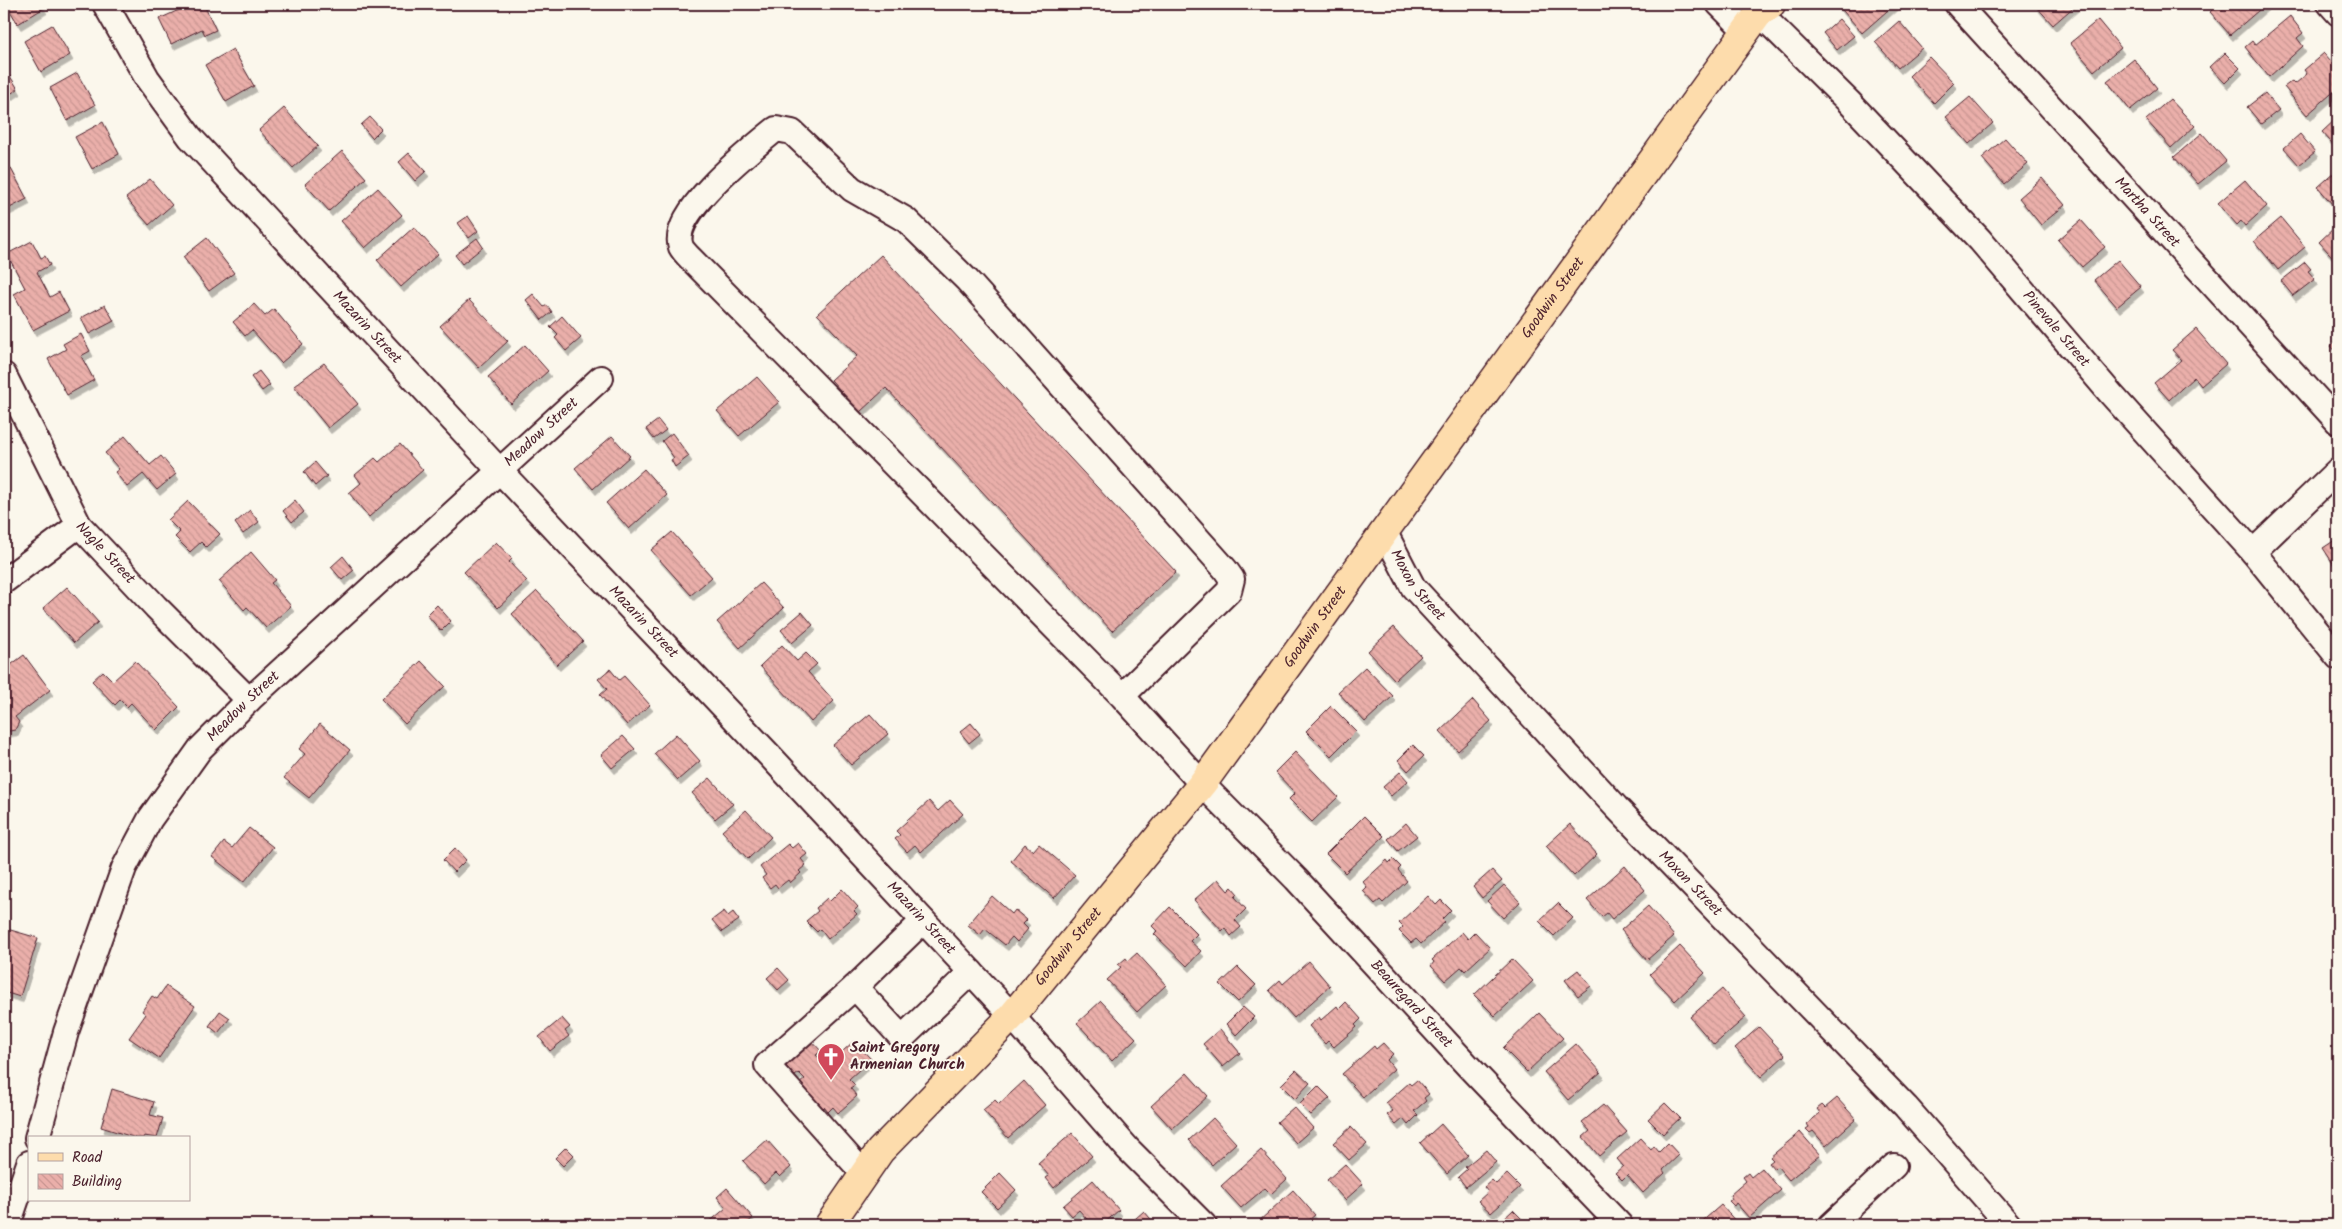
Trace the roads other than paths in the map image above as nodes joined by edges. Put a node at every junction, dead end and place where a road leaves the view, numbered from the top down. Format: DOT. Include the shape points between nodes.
graph roads {
  1 [pos="105,4"];
  2 [pos="1719,4"];
  3 [pos="1958,4"];
  4 [pos="2330,4"];
  5 [pos="2338,13"];
  6 [pos="1758,16"];
  7 [pos="4,375"];
  8 [pos="601,378"];
  9 [pos="2338,422"];
  10 [pos="2338,470"];
  11 [pos="500,471"];
  12 [pos="79,525"];
  13 [pos="1384,531"];
  14 [pos="2253,552"];
  15 [pos="4,581"];
  16 [pos="2338,657"];
  17 [pos="1122,696"];
  18 [pos="249,700"];
  19 [pos="1202,784"];
  20 [pos="923,921"];
  21 [pos="971,972"];
  22 [pos="855,987"];
  23 [pos="1012,1016"];
  24 [pos="38,1136"];
  25 [pos="28,1166"];
  26 [pos="1894,1166"];
  27 [pos="864,1174"];
  28 [pos="8,1225"];
  29 [pos="829,1225"];
  30 [pos="1204,1225"];
  31 [pos="1620,1225"];
  32 [pos="1831,1225"];
  33 [pos="2009,1225"];
  1 -- 11 [label="street, Mazarin Street" via="147,78 190,137"];
  2 -- 6 [label="street, Pinevale Street"];
  3 -- 9 [label="street, Martha Street"];
  4 -- 5 [label="street"];
  6 -- 13 [label="main road, Goodwin Street"];
  6 -- 14 [label="street, Pinevale Street" via="1849,102 1980,240 2111,394"];
  7 -- 12 [label="street, Nagle Street"];
  8 -- 11 [label="street, Meadow Street"];
  10 -- 14 [label="street"];
  11 -- 18 [label="street, Meadow Street"];
  11 -- 20 [label="street, Mazarin Street"];
  12 -- 15 [label="street"];
  12 -- 18 [label="street, Nagle Street"];
  13 -- 19 [label="main road, Goodwin Street"];
  13 -- 33 [label="street, Moxon Street" via="1413,587 1623,814 1906,1107"];
  14 -- 16 [label="street, Pinevale Street"];
  17 -- 17 [label="street, Beauregard Street" via="681,247 681,230 698,202 721,175 776,129 792,132 852,189 906,220 967,280 1232,579 1229,591"];
  17 -- 19 [label="street, Beauregard Street"];
  18 -- 24 [label="street, Meadow Street" via="200,749 150,819 124,868 66,1032"];
  19 -- 23 [label="main road, Goodwin Street"];
  19 -- 31 [label="street, Beauregard Street" via="1296,879"];
  20 -- 21 [label="street, Mazarin Street"];
  20 -- 22 [label="street"];
  21 -- 22 [label="street" via="902,1038"];
  21 -- 23 [label="street, Mazarin Street"];
  22 -- 27 [label="street" via="767,1065"];
  23 -- 27 [label="main road, Goodwin Street" via="880,1151"];
  23 -- 30 [label="street, Mazarin Street" via="1128,1149"];
  25 -- 28 [label="street"];
  26 -- 32 [label="street"];
  27 -- 29 [label="main road, Goodwin Street"];
}
